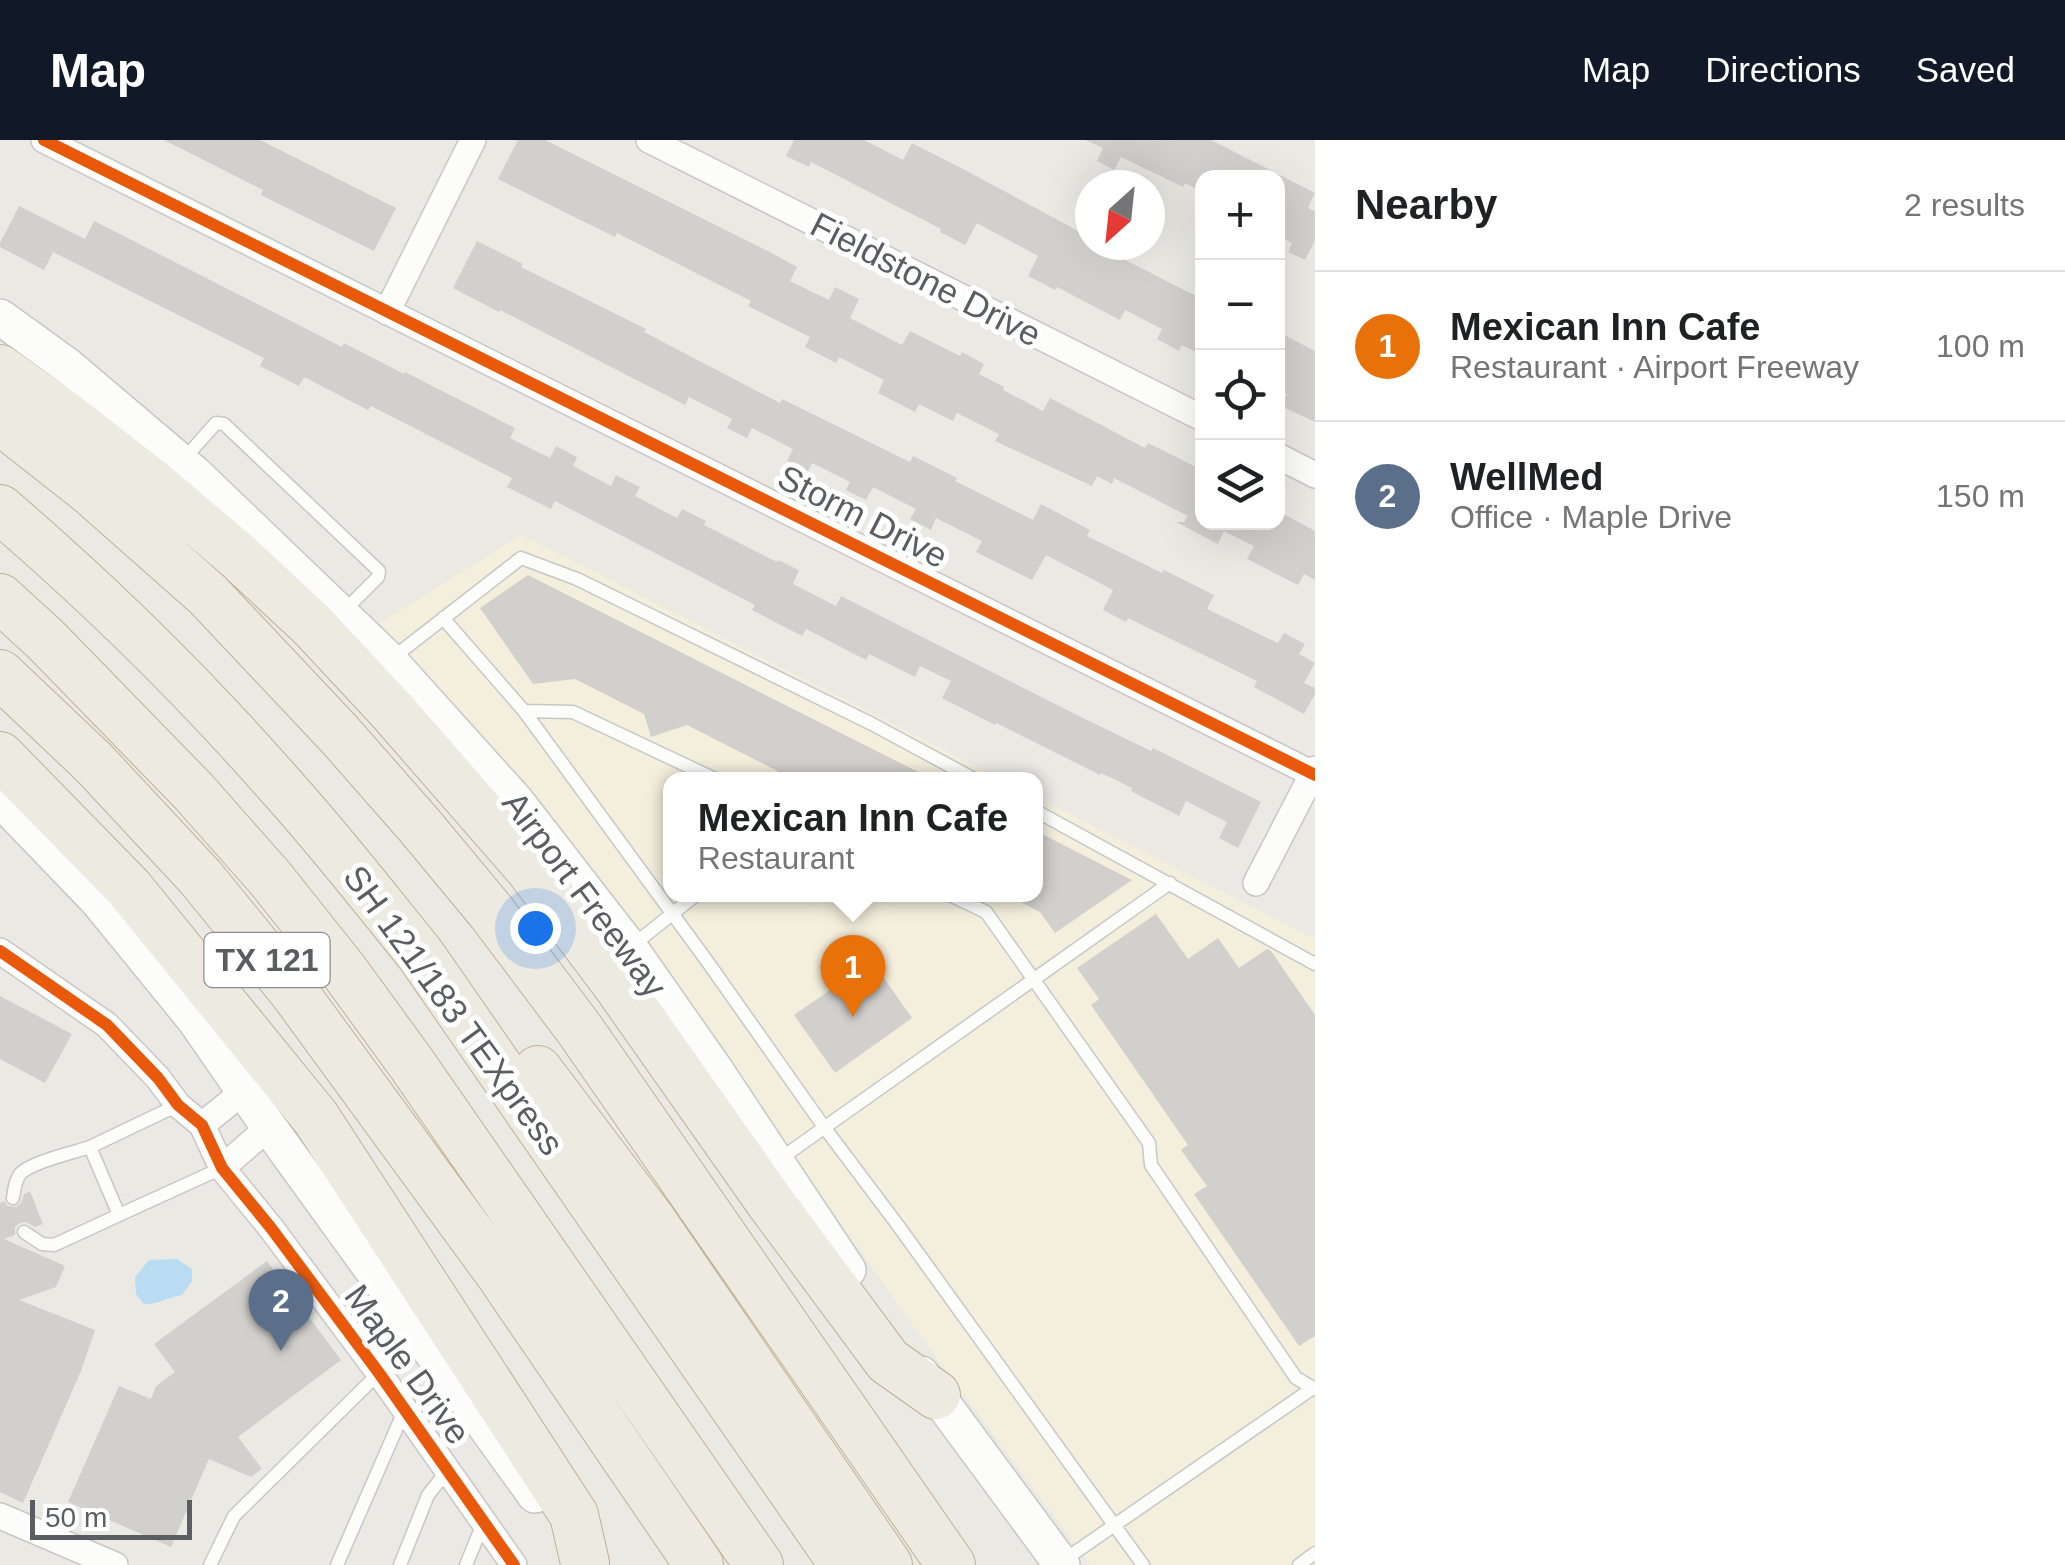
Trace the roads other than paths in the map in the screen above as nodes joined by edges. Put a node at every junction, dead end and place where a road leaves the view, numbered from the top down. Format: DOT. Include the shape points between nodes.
graph roads {
  1 [pos="44,140"];
  2 [pos="472,140"];
  3 [pos="649,140"];
  4 [pos="386,312"];
  5 [pos="0,317"];
  6 [pos="0,370"];
  7 [pos="1195,414"];
  8 [pos="0,420"];
  9 [pos="1285,460"];
  10 [pos="182,462"];
  11 [pos="1315,475"];
  12 [pos="0,509"];
  13 [pos="0,598"];
  14 [pos="342,614"];
  15 [pos="443,618"];
  16 [pos="390,660"];
  17 [pos="0,674"];
  18 [pos="524,711"];
  19 [pos="0,756"];
  20 [pos="701,772"];
  21 [pos="961,772"];
  22 [pos="1314,772"];
  23 [pos="0,799"];
  24 [pos="1043,815"];
  25 [pos="356,873"];
  26 [pos="1170,883"];
  27 [pos="1256,883"];
  28 [pos="687,902"];
  29 [pos="965,902"];
  30 [pos="672,915"];
  31 [pos="630,948"];
  32 [pos="0,951"];
  33 [pos="1315,964"];
  34 [pos="1032,979"];
  35 [pos="244,1091"];
  36 [pos="178,1105"];
  37 [pos="202,1124"];
  38 [pos="269,1128"];
  39 [pos="824,1128"];
  40 [pos="90,1147"];
  41 [pos="776,1163"];
  42 [pos="222,1168"];
  43 [pos="12,1198"];
  44 [pos="119,1215"];
  45 [pos="24,1232"];
  46 [pos="500,1274"];
  47 [pos="426,1344"];
  48 [pos="379,1373"];
  49 [pos="1314,1389"];
  50 [pos="936,1395"];
  51 [pos="405,1409"];
  52 [pos="448,1470"];
  53 [pos="0,1516"];
  54 [pos="484,1521"];
  55 [pos="1114,1524"];
  56 [pos="1315,1553"];
  57 [pos="585,1564"];
  58 [pos="1061,1564"];
  59 [pos="115,1565"];
  60 [pos="210,1565"];
  61 [pos="337,1565"];
  62 [pos="400,1565"];
  63 [pos="466,1565"];
  64 [pos="514,1565"];
  65 [pos="666,1565"];
  66 [pos="699,1565"];
  67 [pos="758,1565"];
  68 [pos="844,1565"];
  69 [pos="888,1565"];
  70 [pos="952,1565"];
  71 [pos="1143,1565"];
  72 [pos="1299,1565"];
  1 -- 4 [label="street, Storm Drive"];
  2 -- 4 [label="street"];
  3 -- 7 [label="street, Fieldstone Drive"];
  4 -- 22 [label="street, Storm Drive"];
  5 -- 10 [label="main road, Airport Freeway"];
  6 -- 50 [label="highway" via="238,556 393,712 529,868 888,1361"];
  8 -- 70 [label="highway" via="208,594 432,839 580,1030"];
  9 -- 11 [label="street"];
  10 -- 14 [label="main road, Airport Freeway"];
  10 -- 14 [label="lane" via="216,424 224,424 379,571"];
  12 -- 25 [label="highway, SH 121/183 TEXpress" via="200,697"];
  13 -- 67 [label="highway, SH 121/183 TEXpress" via="194,792 344,971"];
  14 -- 16 [label="main road, Airport Freeway"];
  15 -- 16 [label="lane"];
  15 -- 18 [label="lane"];
  15 -- 21 [label="lane" via="521,558 577,579"];
  16 -- 31 [label="main road, Airport Freeway" via="516,801"];
  17 -- 46 [label="highway, TX 121" via="201,878 293,991"];
  18 -- 20 [label="lane" via="573,712"];
  18 -- 30 [label="lane"];
  19 -- 57 [label="highway" via="129,888 316,1118 574,1515"];
  22 -- 27 [label="street"];
  23 -- 35 [label="main road" via="98,901"];
  24 -- 26 [label="lane"];
  25 -- 68 [label="highway, SH 121/183 TEXpress" via="420,954"];
  25 -- 69 [label="highway" via="438,945 552,1089 652,1221"];
  26 -- 33 [label="lane"];
  26 -- 34 [label="lane"];
  28 -- 30 [label="lane"];
  29 -- 34 [label="lane" via="986,912"];
  30 -- 31 [label="lane"];
  30 -- 39 [label="lane"];
  31 -- 41 [label="main road, Airport Freeway"];
  32 -- 36 [label="street, Maple Drive" via="107,1025"];
  34 -- 39 [label="lane"];
  34 -- 49 [label="lane" via="1150,1143 1151,1165 1296,1378"];
  35 -- 37 [label="street"];
  35 -- 38 [label="main road"];
  36 -- 37 [label="street, Maple Drive"];
  36 -- 40 [label="lane"];
  37 -- 42 [label="street, Maple Drive"];
  38 -- 42 [label="street"];
  38 -- 47 [label="main road"];
  39 -- 41 [label="lane"];
  39 -- 55 [label="lane"];
  40 -- 43 [label="lane" via="21,1173"];
  40 -- 44 [label="lane"];
  41 -- 50 [label="main road, Airport Freeway"];
  42 -- 44 [label="lane"];
  42 -- 48 [label="street, Maple Drive"];
  44 -- 45 [label="lane" via="54,1246"];
  46 -- 65 [label="highway" via="512,1333"];
  46 -- 66 [label="highway, TX 121"];
  47 -- 48 [label="lane"];
  47 -- 57 [label="main road"];
  48 -- 51 [label="street, Maple Drive"];
  48 -- 60 [label="lane" via="234,1516"];
  49 -- 55 [label="lane"];
  50 -- 58 [label="main road, Airport Freeway"];
  51 -- 52 [label="street, Maple Drive"];
  51 -- 61 [label="lane"];
  52 -- 54 [label="street, Maple Drive"];
  52 -- 62 [label="lane" via="428,1495"];
  53 -- 59 [label="street"];
  54 -- 63 [label="lane"];
  54 -- 64 [label="street, Maple Drive"];
  55 -- 58 [label="lane"];
  55 -- 71 [label="lane"];
  56 -- 72 [label="lane"];
}
